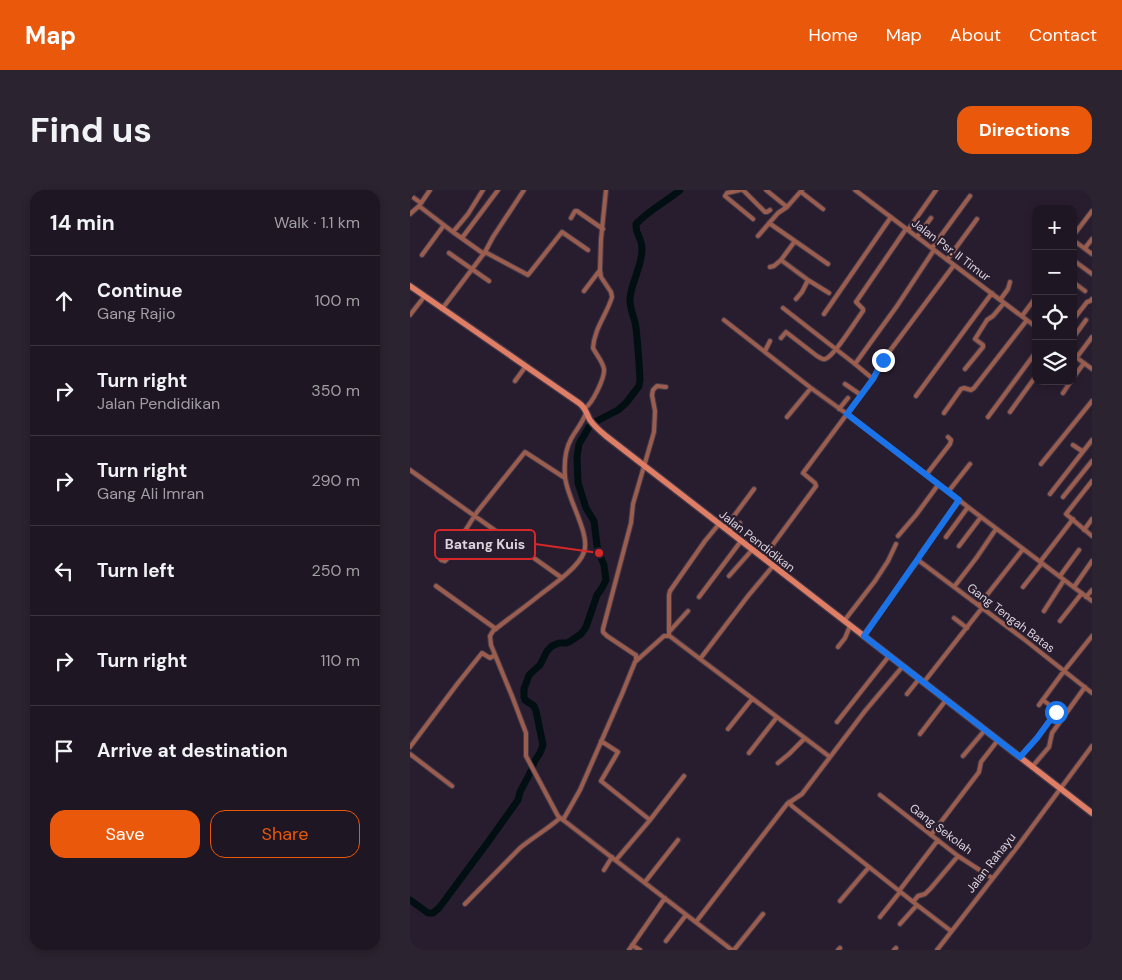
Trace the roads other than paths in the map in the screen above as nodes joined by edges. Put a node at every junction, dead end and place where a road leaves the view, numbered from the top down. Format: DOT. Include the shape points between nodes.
graph roads {
  1 [pos="430,190"];
  2 [pos="483,190"];
  3 [pos="498,190"];
  4 [pos="524,190"];
  5 [pos="606,190"];
  6 [pos="741,190"];
  7 [pos="766,190"];
  8 [pos="855,190"];
  9 [pos="936,190"];
  10 [pos="802,191"];
  11 [pos="410,195"];
  12 [pos="970,196"];
  13 [pos="420,204"];
  14 [pos="787,207"];
  15 [pos="823,209"];
  16 [pos="770,210"];
  17 [pos="1092,211"];
  18 [pos="410,214"];
  19 [pos="891,217"];
  20 [pos="571,218"];
  21 [pos="931,218"];
  22 [pos="754,219"];
  23 [pos="977,219"];
  24 [pos="769,222"];
  25 [pos="444,226"];
  26 [pos="603,229"];
  27 [pos="907,229"];
  28 [pos="453,232"];
  29 [pos="1077,234"];
  30 [pos="758,236"];
  31 [pos="917,237"];
  32 [pos="462,238"];
  33 [pos="1092,239"];
  34 [pos="795,241"];
  35 [pos="1077,241"];
  36 [pos="1085,248"];
  37 [pos="933,249"];
  38 [pos="588,250"];
  39 [pos="449,253"];
  40 [pos="485,253"];
  41 [pos="1092,254"];
  42 [pos="422,255"];
  43 [pos="781,260"];
  44 [pos="948,260"];
  45 [pos="1077,263"];
  46 [pos="828,264"];
  47 [pos="954,265"];
  48 [pos="770,267"];
  49 [pos="472,270"];
  50 [pos="600,270"];
  51 [pos="1092,274"];
  52 [pos="808,280"];
  53 [pos="489,281"];
  54 [pos="1010,282"];
  55 [pos="1077,285"];
  56 [pos="410,286"];
  57 [pos="584,291"];
  58 [pos="1084,291"];
  59 [pos="829,292"];
  60 [pos="992,293"];
  61 [pos="424,297"];
  62 [pos="796,299"];
  63 [pos="1092,299"];
  64 [pos="1002,301"];
  65 [pos="1032,302"];
  66 [pos="783,308"];
  67 [pos="442,309"];
  68 [pos="824,314"];
  69 [pos="1077,315"];
  70 [pos="410,316"];
  71 [pos="1022,316"];
  72 [pos="724,320"];
  73 [pos="1027,320"];
  74 [pos="1086,320"];
  75 [pos="1032,324"];
  76 [pos="1077,332"];
  77 [pos="1092,337"];
  78 [pos="781,338"];
  79 [pos="770,341"];
  80 [pos="837,349"];
  81 [pos="765,351"];
  82 [pos="1077,354"];
  83 [pos="1032,357"];
  84 [pos="1077,358"];
  85 [pos="1084,363"];
  86 [pos="855,364"];
  87 [pos="526,366"];
  88 [pos="965,369"];
  89 [pos="1092,369"];
  90 [pos="1077,373"];
  91 [pos="873,379"];
  92 [pos="515,382"];
  93 [pos="1032,382"];
  94 [pos="845,384"];
  95 [pos="1068,385"];
  96 [pos="666,387"];
  97 [pos="810,388"];
  98 [pos="1063,392"];
  99 [pos="861,395"];
  100 [pos="916,396"];
  101 [pos="848,398"];
  102 [pos="1092,400"];
  103 [pos="839,409"];
  104 [pos="586,410"];
  105 [pos="1010,412"];
  106 [pos="944,413"];
  107 [pos="847,414"];
  108 [pos="787,417"];
  109 [pos="988,417"];
  110 [pos="948,437"];
  111 [pos="1092,440"];
  112 [pos="1073,445"];
  113 [pos="1082,451"];
  114 [pos="1092,461"];
  115 [pos="970,464"];
  116 [pos="1041,464"];
  117 [pos="645,466"];
  118 [pos="410,470"];
  119 [pos="926,475"];
  120 [pos="565,478"];
  121 [pos="1091,483"];
  122 [pos="938,484"];
  123 [pos="754,489"];
  124 [pos="948,492"];
  125 [pos="1050,494"];
  126 [pos="1063,497"];
  127 [pos="959,500"];
  128 [pos="968,508"];
  129 [pos="475,515"];
  130 [pos="981,518"];
  131 [pos="1073,519"];
  132 [pos="1092,519"];
  133 [pos="740,523"];
  134 [pos="719,524"];
  135 [pos="728,528"];
  136 [pos="996,529"];
  137 [pos="1084,530"];
  138 [pos="898,536"];
  139 [pos="1092,536"];
  140 [pos="946,537"];
  141 [pos="741,541"];
  142 [pos="896,544"];
  143 [pos="959,546"];
  144 [pos="1023,549"];
  145 [pos="752,550"];
  146 [pos="1079,550"];
  147 [pos="438,555"];
  148 [pos="763,558"];
  149 [pos="918,560"];
  150 [pos="1092,561"];
  151 [pos="1041,562"];
  152 [pos="773,566"];
  153 [pos="729,576"];
  154 [pos="1060,576"];
  155 [pos="562,578"];
  156 [pos="1064,580"];
  157 [pos="436,586"];
  158 [pos="1023,587"];
  159 [pos="1074,587"];
  160 [pos="954,588"];
  161 [pos="1092,590"];
  162 [pos="1082,593"];
  163 [pos="699,597"];
  164 [pos="1086,597"];
  165 [pos="1092,601"];
  166 [pos="981,607"];
  167 [pos="688,611"];
  168 [pos="1044,611"];
  169 [pos="954,618"];
  170 [pos="844,621"];
  171 [pos="1060,621"];
  172 [pos="850,626"];
  173 [pos="967,628"];
  174 [pos="496,629"];
  175 [pos="667,635"];
  176 [pos="864,636"];
  177 [pos="1092,636"];
  178 [pos="838,646"];
  179 [pos="495,655"];
  180 [pos="889,656"];
  181 [pos="700,659"];
  182 [pos="635,662"];
  183 [pos="903,666"];
  184 [pos="1064,671"];
  185 [pos="922,680"];
  186 [pos="1085,687"];
  187 [pos="1092,692"];
  188 [pos="907,694"];
  189 [pos="752,699"];
  190 [pos="946,700"];
  191 [pos="1043,700"];
  192 [pos="1040,705"];
  193 [pos="777,717"];
  194 [pos="837,722"];
  195 [pos="728,729"];
  196 [pos="985,730"];
  197 [pos="920,734"];
  198 [pos="805,738"];
  199 [pos="998,740"];
  200 [pos="601,741"];
  201 [pos="1092,746"];
  202 [pos="410,747"];
  203 [pos="749,753"];
  204 [pos="410,754"];
  205 [pos="963,756"];
  206 [pos="830,757"];
  207 [pos="1020,757"];
  208 [pos="778,763"];
  209 [pos="1032,767"];
  210 [pos="684,776"];
  211 [pos="452,786"];
  212 [pos="1060,788"];
  213 [pos="880,796"];
  214 [pos="790,802"];
  215 [pos="1092,813"];
  216 [pos="562,819"];
  217 [pos="650,820"];
  218 [pos="931,835"];
  219 [pos="678,840"];
  220 [pos="938,840"];
  221 [pos="958,856"];
  222 [pos="612,857"];
  223 [pos="616,860"];
  224 [pos="869,867"];
  225 [pos="604,870"];
  226 [pos="992,878"];
  227 [pos="645,882"];
  228 [pos="900,891"];
  229 [pos="665,898"];
  230 [pos="840,901"];
  231 [pos="465,904"];
  232 [pos="915,904"];
  233 [pos="763,914"];
  234 [pos="686,915"];
  235 [pos="880,917"];
  236 [pos="696,922"];
  237 [pos="900,924"];
  238 [pos="952,931"];
  239 [pos="666,941"];
  240 [pos="632,945"];
  241 [pos="629,950"];
  242 [pos="640,950"];
  243 [pos="732,950"];
  244 [pos="938,950"];
  1 -- 13 [label="street"];
  2 -- 28 [label="street"];
  3 -- 32 [label="street"];
  4 -- 40 [label="street"];
  5 -- 26 [label="street"];
  6 -- 16 [label="street" via="765,212"];
  6 -- 22 [label="street" via="727,192 725,196"];
  7 -- 14 [label="street"];
  8 -- 19 [label="street, Jalan Psr. II Timur"];
  9 -- 27 [label="street"];
  10 -- 14 [label="street"];
  10 -- 15 [label="street"];
  11 -- 13 [label="street"];
  12 -- 37 [label="street"];
  13 -- 18 [label="street"];
  13 -- 25 [label="street"];
  14 -- 24 [label="street"];
  17 -- 29 [label="street"];
  19 -- 27 [label="street, Jalan Psr. II Timur"];
  19 -- 68 [label="street"];
  20 -- 26 [label="street" via="577,211"];
  21 -- 31 [label="street"];
  23 -- 44 [label="street"];
  24 -- 30 [label="street"];
  24 -- 34 [label="street"];
  25 -- 28 [label="street"];
  25 -- 42 [label="street"];
  26 -- 50 [label="street"];
  27 -- 31 [label="street, Jalan Psr. II Timur"];
  27 -- 80 [label="street" via="856,302 864,310"];
  28 -- 32 [label="street"];
  31 -- 37 [label="street, Jalan Psr. II Timur"];
  32 -- 40 [label="street"];
  33 -- 36 [label="street"];
  34 -- 43 [label="street"];
  34 -- 46 [label="street"];
  35 -- 36 [label="street"];
  36 -- 41 [label="street"];
  37 -- 44 [label="street, Jalan Psr. II Timur"];
  37 -- 86 [label="street"];
  38 -- 40 [label="street" via="562,232 529,275"];
  39 -- 49 [label="street"];
  40 -- 49 [label="street"];
  43 -- 48 [label="street"];
  43 -- 52 [label="street"];
  44 -- 47 [label="street, Jalan Psr. II Timur"];
  45 -- 51 [label="street"];
  47 -- 60 [label="street, Jalan Psr. II Timur"];
  47 -- 91 [label="street" via="883,360"];
  49 -- 53 [label="street"];
  49 -- 67 [label="street"];
  50 -- 57 [label="street"];
  50 -- 104 [label="street" via="612,297 593,345 604,373"];
  52 -- 59 [label="street"];
  52 -- 62 [label="street"];
  54 -- 64 [label="street"];
  55 -- 58 [label="street"];
  56 -- 61 [label="main road, Jalan Pendidikan"];
  60 -- 64 [label="street, Jalan Psr. II Timur"];
  60 -- 100 [label="street"];
  61 -- 67 [label="main road, Jalan Pendidikan"];
  61 -- 70 [label="street"];
  63 -- 69 [label="street"];
  64 -- 71 [label="street, Jalan Psr. II Timur"];
  64 -- 88 [label="street" via="975,339 983,347"];
  65 -- 71 [label="street"];
  66 -- 80 [label="street"];
  67 -- 87 [label="main road, Jalan Pendidikan"];
  71 -- 73 [label="street, Jalan Psr. II Timur"];
  72 -- 81 [label="street"];
  73 -- 75 [label="street, Jalan Psr. II Timur"];
  73 -- 106 [label="street" via="974,388 962,388"];
  74 -- 76 [label="street"];
  77 -- 82 [label="street"];
  78 -- 80 [label="street" via="786,332 824,359"];
  79 -- 81 [label="street"];
  80 -- 86 [label="street"];
  81 -- 97 [label="street"];
  83 -- 109 [label="street"];
  84 -- 85 [label="street"];
  85 -- 89 [label="street"];
  85 -- 90 [label="street"];
  86 -- 91 [label="street"];
  87 -- 92 [label="street"];
  87 -- 104 [label="main road, Jalan Pendidikan"];
  91 -- 99 [label="street"];
  93 -- 105 [label="street"];
  94 -- 99 [label="street"];
  95 -- 98 [label="street"];
  96 -- 117 [label="street" via="657,386 653,390 654,426"];
  97 -- 103 [label="street"];
  97 -- 108 [label="street"];
  99 -- 107 [label="street"];
  101 -- 103 [label="street"];
  102 -- 116 [label="street"];
  103 -- 107 [label="street"];
  104 -- 117 [label="main road, Jalan Pendidikan" via="596,428"];
  104 -- 120 [label="street" via="567,447"];
  107 -- 119 [label="street"];
  107 -- 148 [label="street" via="803,473 816,486"];
  110 -- 119 [label="street" via="950,444"];
  111 -- 113 [label="street"];
  112 -- 113 [label="street"];
  113 -- 125 [label="street"];
  114 -- 126 [label="street"];
  115 -- 124 [label="street"];
  117 -- 134 [label="main road, Jalan Pendidikan"];
  117 -- 182 [label="street" via="603,629 607,636 634,654"];
  118 -- 129 [label="street"];
  119 -- 122 [label="street"];
  120 -- 129 [label="street" via="526,452"];
  120 -- 155 [label="street" via="586,545 583,556"];
  121 -- 131 [label="street" via="1066,514"];
  122 -- 124 [label="street"];
  122 -- 138 [label="street"];
  123 -- 135 [label="street"];
  124 -- 127 [label="street"];
  127 -- 128 [label="street"];
  127 -- 149 [label="street"];
  128 -- 130 [label="street"];
  128 -- 140 [label="street"];
  129 -- 147 [label="street" via="446,561"];
  129 -- 155 [label="street"];
  130 -- 136 [label="street"];
  130 -- 143 [label="street"];
  131 -- 137 [label="street"];
  131 -- 151 [label="street"];
  132 -- 137 [label="street"];
  133 -- 135 [label="street"];
  134 -- 135 [label="main road, Jalan Pendidikan"];
  134 -- 175 [label="street" via="670,591"];
  135 -- 141 [label="main road, Jalan Pendidikan"];
  136 -- 144 [label="street"];
  136 -- 160 [label="street"];
  137 -- 139 [label="street"];
  141 -- 145 [label="main road, Jalan Pendidikan"];
  141 -- 163 [label="street"];
  142 -- 170 [label="street"];
  144 -- 151 [label="street"];
  144 -- 166 [label="street"];
  145 -- 148 [label="main road, Jalan Pendidikan"];
  145 -- 153 [label="street"];
  146 -- 154 [label="street"];
  148 -- 152 [label="main road, Jalan Pendidikan"];
  149 -- 160 [label="street, Gang Tengah Batas"];
  149 -- 176 [label="street"];
  150 -- 159 [label="street"];
  151 -- 154 [label="street"];
  151 -- 158 [label="street"];
  152 -- 170 [label="main road, Jalan Pendidikan"];
  152 -- 181 [label="street"];
  154 -- 156 [label="street"];
  155 -- 174 [label="street"];
  156 -- 159 [label="street"];
  156 -- 168 [label="street"];
  157 -- 174 [label="street"];
  159 -- 162 [label="street"];
  160 -- 166 [label="street, Gang Tengah Batas"];
  161 -- 164 [label="street"];
  162 -- 164 [label="street"];
  162 -- 171 [label="street"];
  164 -- 165 [label="street"];
  166 -- 173 [label="street"];
  166 -- 184 [label="street, Gang Tengah Batas"];
  167 -- 175 [label="street"];
  169 -- 173 [label="street"];
  170 -- 172 [label="main road, Jalan Pendidikan"];
  172 -- 176 [label="main road, Jalan Pendidikan"];
  172 -- 178 [label="street"];
  173 -- 185 [label="street"];
  174 -- 179 [label="street" via="490,636"];
  175 -- 181 [label="street"];
  175 -- 182 [label="street"];
  176 -- 180 [label="main road, Jalan Pendidikan"];
  177 -- 184 [label="street"];
  179 -- 202 [label="street" via="490,658 482,653"];
  179 -- 216 [label="street" via="526,734 526,756"];
  180 -- 183 [label="main road, Jalan Pendidikan"];
  180 -- 194 [label="street"];
  181 -- 189 [label="street"];
  182 -- 200 [label="street"];
  183 -- 185 [label="main road, Jalan Pendidikan"];
  183 -- 206 [label="street"];
  184 -- 186 [label="street, Gang Tengah Batas"];
  184 -- 191 [label="street"];
  185 -- 188 [label="street"];
  185 -- 190 [label="main road, Jalan Pendidikan"];
  186 -- 187 [label="street, Gang Tengah Batas"];
  186 -- 209 [label="street" via="1052,734 1049,747"];
  189 -- 193 [label="street"];
  189 -- 195 [label="street"];
  190 -- 196 [label="main road, Jalan Pendidikan"];
  190 -- 197 [label="street"];
  191 -- 192 [label="street"];
  191 -- 207 [label="street" via="1057,711"];
  193 -- 198 [label="street"];
  193 -- 203 [label="street"];
  196 -- 199 [label="main road, Jalan Pendidikan"];
  196 -- 205 [label="street"];
  198 -- 206 [label="street"];
  198 -- 208 [label="street"];
  199 -- 207 [label="main road, Jalan Pendidikan"];
  199 -- 218 [label="street" via="981,762 980,772"];
  200 -- 216 [label="street" via="580,790"];
  200 -- 217 [label="street" via="618,752 601,781"];
  201 -- 212 [label="street, Jalan Rahayu"];
  204 -- 211 [label="street"];
  206 -- 214 [label="street" via="802,794"];
  207 -- 209 [label="main road, Jalan Pendidikan"];
  209 -- 212 [label="main road, Jalan Pendidikan"];
  210 -- 217 [label="street"];
  212 -- 215 [label="main road, Jalan Pendidikan"];
  212 -- 226 [label="street, Jalan Rahayu"];
  213 -- 218 [label="street, Gang Sekolah"];
  214 -- 224 [label="street"];
  214 -- 236 [label="street"];
  216 -- 222 [label="street"];
  216 -- 231 [label="street" via="520,848"];
  217 -- 223 [label="street"];
  218 -- 220 [label="street, Gang Sekolah"];
  219 -- 227 [label="street"];
  220 -- 221 [label="street, Gang Sekolah"];
  220 -- 228 [label="street"];
  221 -- 226 [label="street, Gang Sekolah"];
  221 -- 232 [label="street"];
  222 -- 223 [label="street"];
  222 -- 225 [label="street"];
  223 -- 227 [label="street"];
  224 -- 228 [label="street"];
  224 -- 230 [label="street"];
  226 -- 238 [label="street, Jalan Rahayu"];
  227 -- 229 [label="street"];
  228 -- 232 [label="street"];
  228 -- 235 [label="street"];
  229 -- 234 [label="street"];
  229 -- 240 [label="street"];
  232 -- 237 [label="street"];
  232 -- 238 [label="street"];
  233 -- 243 [label="street"];
  234 -- 236 [label="street"];
  234 -- 239 [label="street"];
  236 -- 243 [label="street"];
  238 -- 244 [label="street, Jalan Rahayu"];
  240 -- 241 [label="street"];
  240 -- 242 [label="street"];
}
